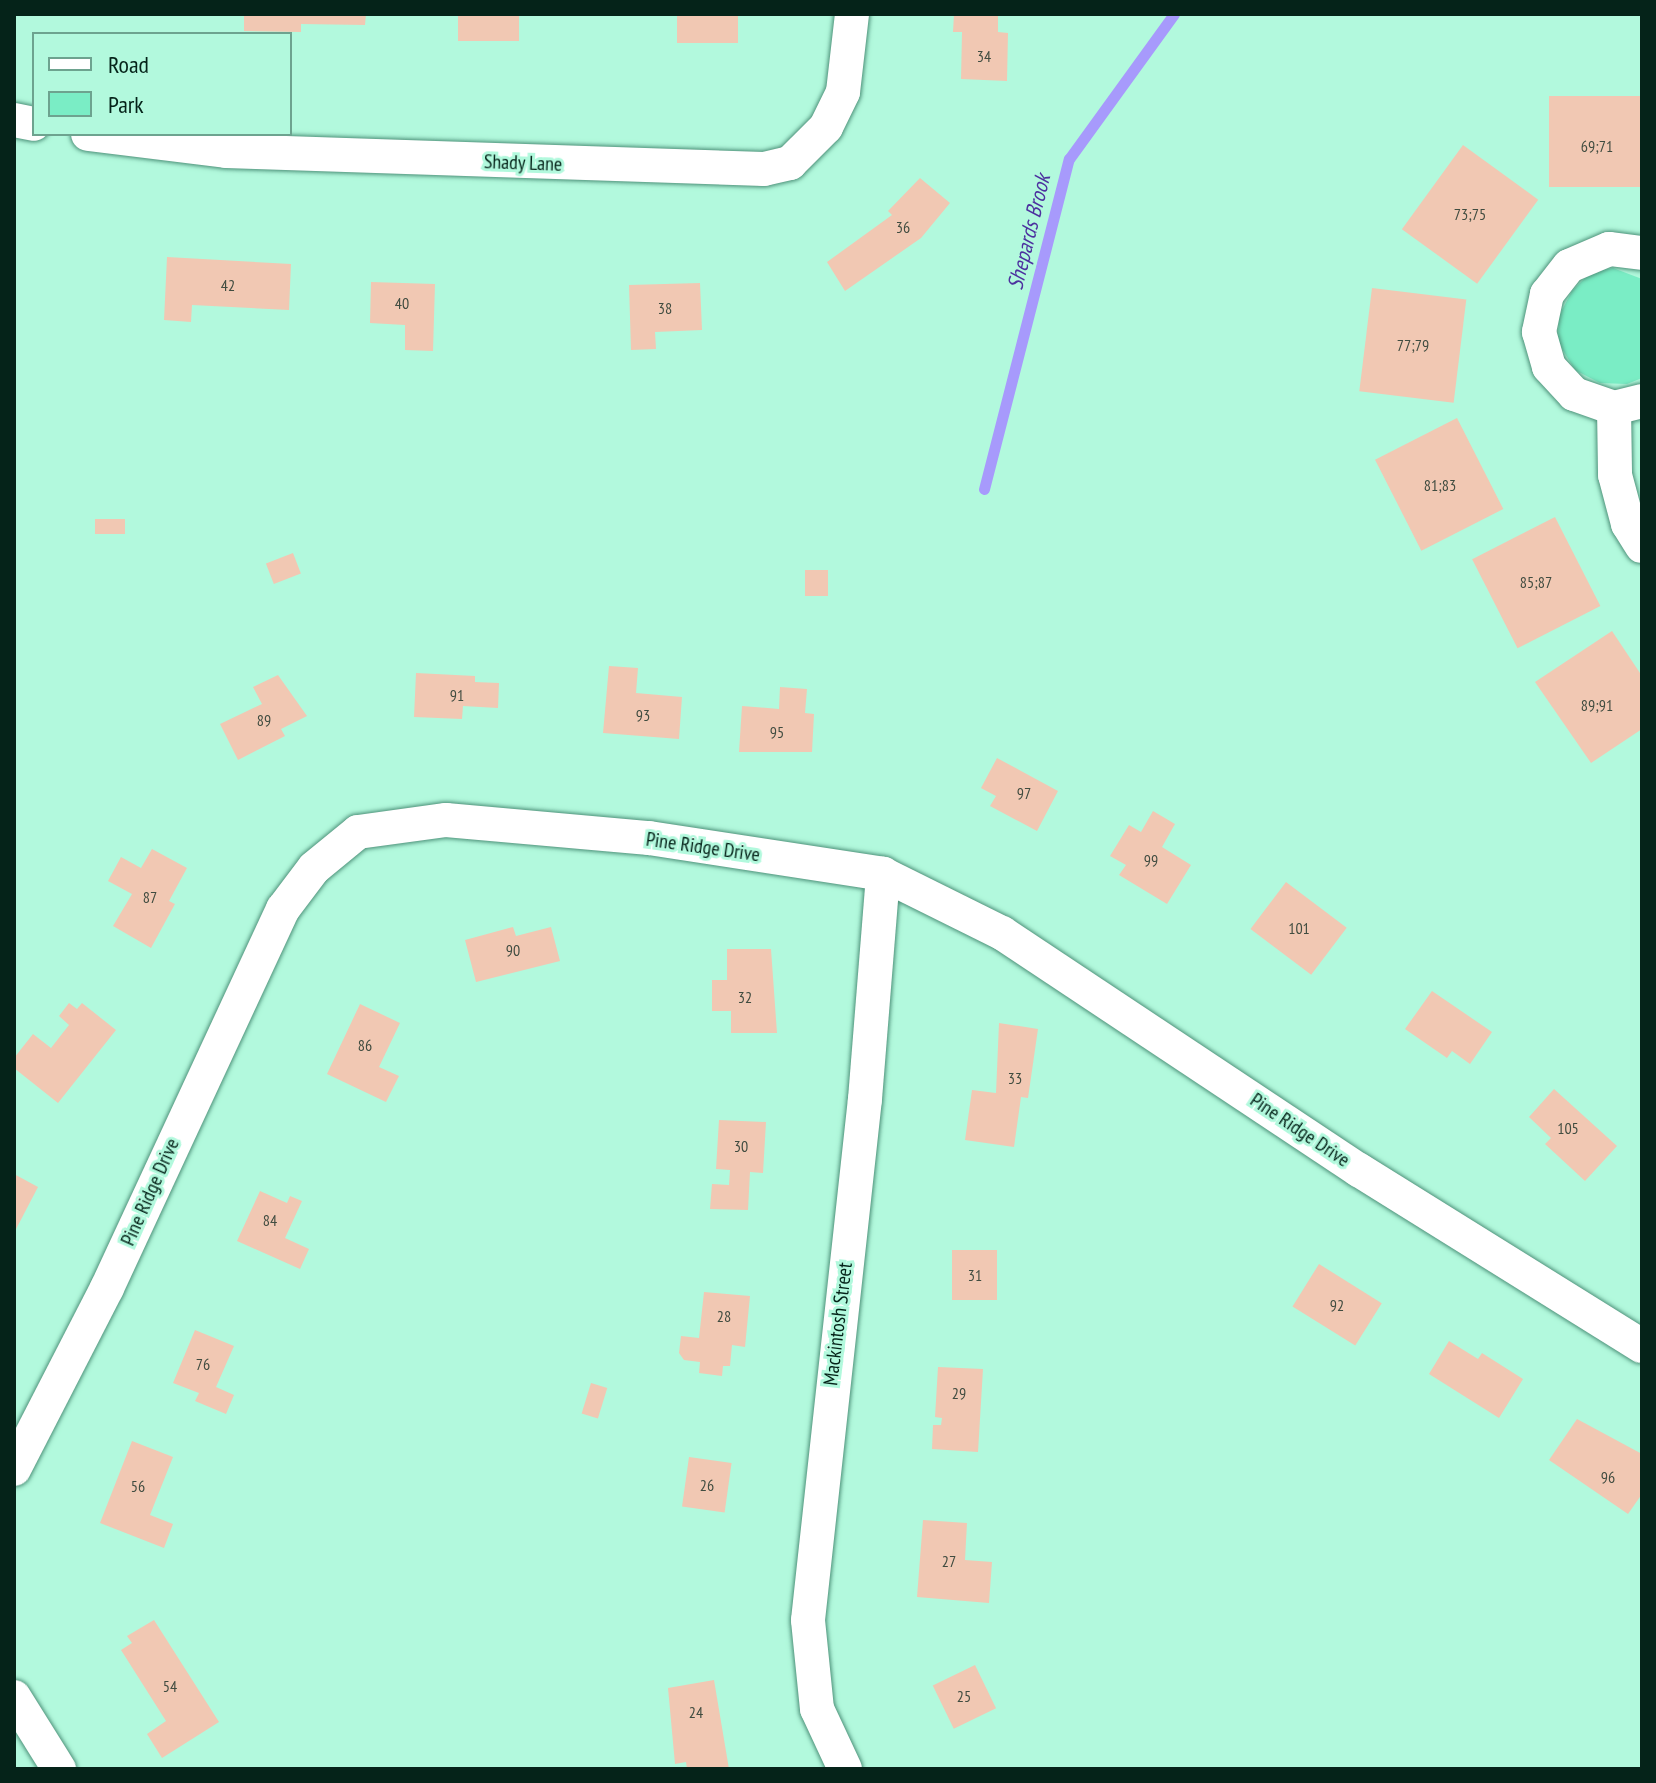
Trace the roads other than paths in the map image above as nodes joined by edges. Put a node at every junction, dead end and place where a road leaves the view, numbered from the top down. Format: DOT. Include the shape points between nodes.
graph roads {
  1 [pos="852,14"];
  2 [pos="104,136"];
  3 [pos="1642,253"];
  4 [pos="1628,404"];
  5 [pos="1642,546"];
  6 [pos="883,874"];
  7 [pos="1642,1346"];
  8 [pos="14,1469"];
  9 [pos="14,1697"];
  10 [pos="59,1769"];
  11 [pos="845,1769"];
  1 -- 2 [label="street, Shady Lane" via="843,92 826,127 790,163 764,169 226,151"];
  3 -- 4 [label="street" via="1609,249 1569,266 1547,294 1539,332 1549,367 1574,394"];
  4 -- 5 [label="street" via="1615,475 1628,524"];
  6 -- 7 [label="street, Pine Ridge Drive" via="1002,933 1359,1170"];
  6 -- 8 [label="street, Pine Ridge Drive" via="649,838 446,820 358,832 314,868 283,909 107,1288"];
  6 -- 11 [label="street, Mackintosh Street" via="865,1099 808,1620 817,1709"];
  9 -- 10 [label="street"];
}
